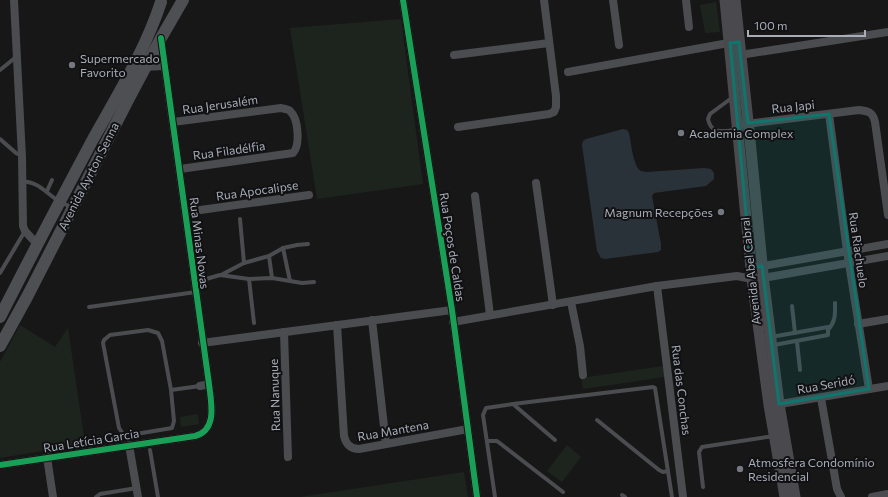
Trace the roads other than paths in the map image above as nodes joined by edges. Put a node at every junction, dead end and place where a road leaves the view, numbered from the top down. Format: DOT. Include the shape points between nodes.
graph roads {
  1 [pos="14,0"];
  2 [pos="403,0"];
  3 [pos="544,0"];
  4 [pos="613,0"];
  5 [pos="686,0"];
  6 [pos="725,0"];
  7 [pos="735,0"];
  8 [pos="158,1"];
  9 [pos="180,4"];
  10 [pos="689,28"];
  11 [pos="888,32"];
  12 [pos="161,38"];
  13 [pos="734,42"];
  14 [pos="549,43"];
  15 [pos="619,45"];
  16 [pos="454,55"];
  17 [pos="740,55"];
  18 [pos="16,57"];
  19 [pos="140,65"];
  20 [pos="164,66"];
  21 [pos="0,70"];
  22 [pos="568,72"];
  23 [pos="734,96"];
  24 [pos="829,114"];
  25 [pos="173,122"];
  26 [pos="741,126"];
  27 [pos="458,127"];
  28 [pos="0,139"];
  29 [pos="281,155"];
  30 [pos="22,157"];
  31 [pos="884,164"];
  32 [pos="180,169"];
  33 [pos="52,180"];
  34 [pos="22,181"];
  35 [pos="536,183"];
  36 [pos="47,191"];
  37 [pos="309,196"];
  38 [pos="476,196"];
  39 [pos="60,202"];
  40 [pos="72,208"];
  41 [pos="186,212"];
  42 [pos="888,215"];
  43 [pos="240,219"];
  44 [pos="25,231"];
  45 [pos="37,244"];
  46 [pos="308,244"];
  47 [pos="888,244"];
  48 [pos="283,248"];
  49 [pos="847,251"];
  50 [pos="269,256"];
  51 [pos="888,256"];
  52 [pos="244,263"];
  53 [pos="849,264"];
  54 [pos="762,266"];
  55 [pos="0,273"];
  56 [pos="751,273"];
  57 [pos="220,275"];
  58 [pos="272,278"];
  59 [pos="763,278"];
  60 [pos="249,279"];
  61 [pos="194,280"];
  62 [pos="290,281"];
  63 [pos="314,282"];
  64 [pos="657,286"];
  65 [pos="196,292"];
  66 [pos="571,302"];
  67 [pos="553,303"];
  68 [pos="835,303"];
  69 [pos="792,306"];
  70 [pos="89,307"];
  71 [pos="452,310"];
  72 [pos="490,313"];
  73 [pos="0,317"];
  74 [pos="888,319"];
  75 [pos="372,320"];
  76 [pos="453,321"];
  77 [pos="254,323"];
  78 [pos="858,324"];
  79 [pos="337,325"];
  80 [pos="828,330"];
  81 [pos="284,332"];
  82 [pos="795,333"];
  83 [pos="766,342"];
  84 [pos="797,342"];
  85 [pos="202,343"];
  86 [pos="0,346"];
  87 [pos="800,370"];
  88 [pos="583,375"];
  89 [pos="209,384"];
  90 [pos="200,386"];
  91 [pos="888,386"];
  92 [pos="869,389"];
  93 [pos="171,390"];
  94 [pos="821,398"];
  95 [pos="513,404"];
  96 [pos="774,405"];
  97 [pos="597,420"];
  98 [pos="468,429"];
  99 [pos="774,436"];
  100 [pos="186,437"];
  101 [pos="555,440"];
  102 [pos="487,441"];
  103 [pos="386,444"];
  104 [pos="129,445"];
  105 [pos="150,446"];
  106 [pos="47,457"];
  107 [pos="288,457"];
  108 [pos="0,465"];
  109 [pos="668,471"];
  110 [pos="703,487"];
  111 [pos="137,488"];
  112 [pos="562,492"];
  113 [pos="888,494"];
  114 [pos="53,497"];
  115 [pos="96,497"];
  116 [pos="138,497"];
  117 [pos="158,497"];
  118 [pos="477,497"];
  119 [pos="495,497"];
  120 [pos="672,497"];
  121 [pos="683,497"];
  122 [pos="785,497"];
  123 [pos="795,497"];
  124 [pos="841,497"];
  125 [pos="872,497"];
  1 -- 18 [label="street"];
  2 -- 71 [label="street, Rua Poços de Caldas"];
  3 -- 14 [label="street"];
  4 -- 15 [label="street"];
  5 -- 10 [label="street"];
  6 -- 13 [label="main road, Avenida Abel Cabral"];
  7 -- 13 [label="main road, Avenida Abel Cabral"];
  8 -- 9 [label="main road" via="169,9"];
  8 -- 19 [label="main road, Avenida Ayrton Senna" via="157,14"];
  9 -- 12 [label="main road, Avenida Ayrton Senna"];
  11 -- 17 [label="street"];
  12 -- 19 [label="main road, Avenida Ayrton Senna"];
  12 -- 20 [label="street, Rua Minas Novas"];
  13 -- 17 [label="main road, Avenida Abel Cabral"];
  13 -- 22 [label="street"];
  13 -- 23 [label="main road, Avenida Abel Cabral"];
  14 -- 16 [label="street"];
  14 -- 27 [label="street" via="556,96 554,113"];
  17 -- 26 [label="main road, Avenida Abel Cabral"];
  18 -- 21 [label="lane"];
  18 -- 30 [label="street"];
  19 -- 20 [label="street"];
  19 -- 39 [label="main road, Avenida Ayrton Senna" via="82,157"];
  19 -- 40 [label="main road, Avenida Ayrton Senna"];
  20 -- 25 [label="street, Rua Minas Novas"];
  23 -- 26 [label="main road, Avenida Abel Cabral"];
  23 -- 26 [label="lane" via="712,112 708,119 710,127 715,131"];
  24 -- 26 [label="street, Rua Japi"];
  24 -- 31 [label="street, Rua Japi" via="870,112"];
  24 -- 49 [label="street, Rua Riachuelo"];
  25 -- 29 [label="street, Rua Jerusalém" via="270,109 289,110 296,123 298,144 293,153"];
  25 -- 32 [label="street, Rua Minas Novas"];
  26 -- 54 [label="main road, Avenida Abel Cabral"];
  26 -- 56 [label="main road, Avenida Abel Cabral"];
  28 -- 30 [label="lane"];
  29 -- 32 [label="street, Rua Filadélfia"];
  30 -- 34 [label="street"];
  31 -- 42 [label="street"];
  32 -- 41 [label="street, Rua Minas Novas"];
  33 -- 36 [label="lane"];
  34 -- 36 [label="lane" via="32,182"];
  34 -- 44 [label="street"];
  35 -- 67 [label="street"];
  36 -- 39 [label="lane"];
  37 -- 41 [label="street, Rua Apocalipse"];
  38 -- 72 [label="street"];
  39 -- 40 [label="lane"];
  39 -- 45 [label="main road, Avenida Ayrton Senna"];
  40 -- 86 [label="main road, Avenida Ayrton Senna"];
  41 -- 61 [label="street, Rua Minas Novas"];
  43 -- 52 [label="lane"];
  44 -- 45 [label="street"];
  44 -- 55 [label="lane"];
  45 -- 73 [label="main road, Avenida Ayrton Senna"];
  46 -- 48 [label="lane"];
  47 -- 49 [label="street"];
  48 -- 50 [label="lane"];
  48 -- 62 [label="lane"];
  49 -- 53 [label="street, Rua Riachuelo"];
  49 -- 54 [label="street"];
  50 -- 52 [label="lane"];
  50 -- 58 [label="lane"];
  51 -- 53 [label="street"];
  52 -- 57 [label="lane"];
  53 -- 59 [label="street"];
  53 -- 78 [label="street, Rua Riachuelo"];
  54 -- 56 [label="street"];
  54 -- 59 [label="main road, Avenida Abel Cabral"];
  56 -- 59 [label="street"];
  56 -- 64 [label="street"];
  56 -- 83 [label="main road, Avenida Abel Cabral"];
  57 -- 60 [label="lane"];
  57 -- 61 [label="lane"];
  58 -- 60 [label="lane"];
  58 -- 62 [label="lane"];
  59 -- 83 [label="main road, Avenida Abel Cabral"];
  60 -- 77 [label="lane"];
  61 -- 65 [label="street, Rua Minas Novas"];
  62 -- 63 [label="lane"];
  64 -- 66 [label="street"];
  64 -- 121 [label="street, Rua das Conchas"];
  65 -- 70 [label="lane"];
  65 -- 85 [label="street, Rua Minas Novas"];
  66 -- 67 [label="street"];
  66 -- 88 [label="street"];
  67 -- 72 [label="street"];
  68 -- 80 [label="lane" via="834,324"];
  69 -- 82 [label="lane"];
  71 -- 75 [label="street"];
  71 -- 76 [label="street, Rua Poços de Caldas"];
  72 -- 76 [label="street"];
  74 -- 78 [label="street"];
  75 -- 79 [label="street"];
  75 -- 103 [label="street"];
  76 -- 98 [label="street, Rua Poços de Caldas"];
  78 -- 92 [label="street, Rua Riachuelo"];
  79 -- 81 [label="street"];
  79 -- 103 [label="street, Rua Mantena" via="346,441 354,449"];
  80 -- 82 [label="lane"];
  80 -- 84 [label="lane" via="828,335"];
  81 -- 85 [label="street"];
  81 -- 107 [label="street, Rua Nanuque"];
  82 -- 83 [label="lane"];
  83 -- 84 [label="lane"];
  83 -- 96 [label="main road, Avenida Abel Cabral"];
  84 -- 87 [label="lane"];
  85 -- 89 [label="street, Rua Minas Novas"];
  89 -- 90 [label="street"];
  89 -- 100 [label="street, Rua Minas Novas" via="211,408 207,429 200,434"];
  90 -- 93 [label="lane"];
  91 -- 92 [label="street, Rua Seridó"];
  92 -- 94 [label="street, Rua Seridó"];
  93 -- 93 [label="lane" via="162,340 158,333 141,330 110,335 104,340 103,347 119,428 124,434 172,428 174,421"];
  94 -- 96 [label="street, Rua Seridó"];
  94 -- 124 [label="street" via="837,489"];
  95 -- 101 [label="lane"];
  95 -- 102 [label="lane" via="488,407 484,410"];
  95 -- 109 [label="lane" via="653,387"];
  96 -- 99 [label="main road, Avenida Abel Cabral"];
  96 -- 123 [label="main road, Avenida Abel Cabral"];
  97 -- 109 [label="lane" via="659,470"];
  98 -- 103 [label="street, Rua Mantena"];
  98 -- 118 [label="street, Rua Poços de Caldas"];
  99 -- 110 [label="lane" via="702,448 699,452"];
  99 -- 122 [label="main road, Avenida Abel Cabral"];
  100 -- 105 [label="street, Rua Letícia Garcia"];
  102 -- 112 [label="lane" via="498,441"];
  102 -- 119 [label="lane"];
  104 -- 105 [label="street, Rua Letícia Garcia"];
  104 -- 106 [label="street, Rua Letícia Garcia"];
  104 -- 111 [label="street"];
  105 -- 117 [label="lane"];
  106 -- 108 [label="street, Rua Letícia Garcia"];
  106 -- 114 [label="street"];
  109 -- 120 [label="lane"];
  111 -- 115 [label="lane" via="100,494"];
  111 -- 116 [label="street"];
  113 -- 125 [label="street"];
}
